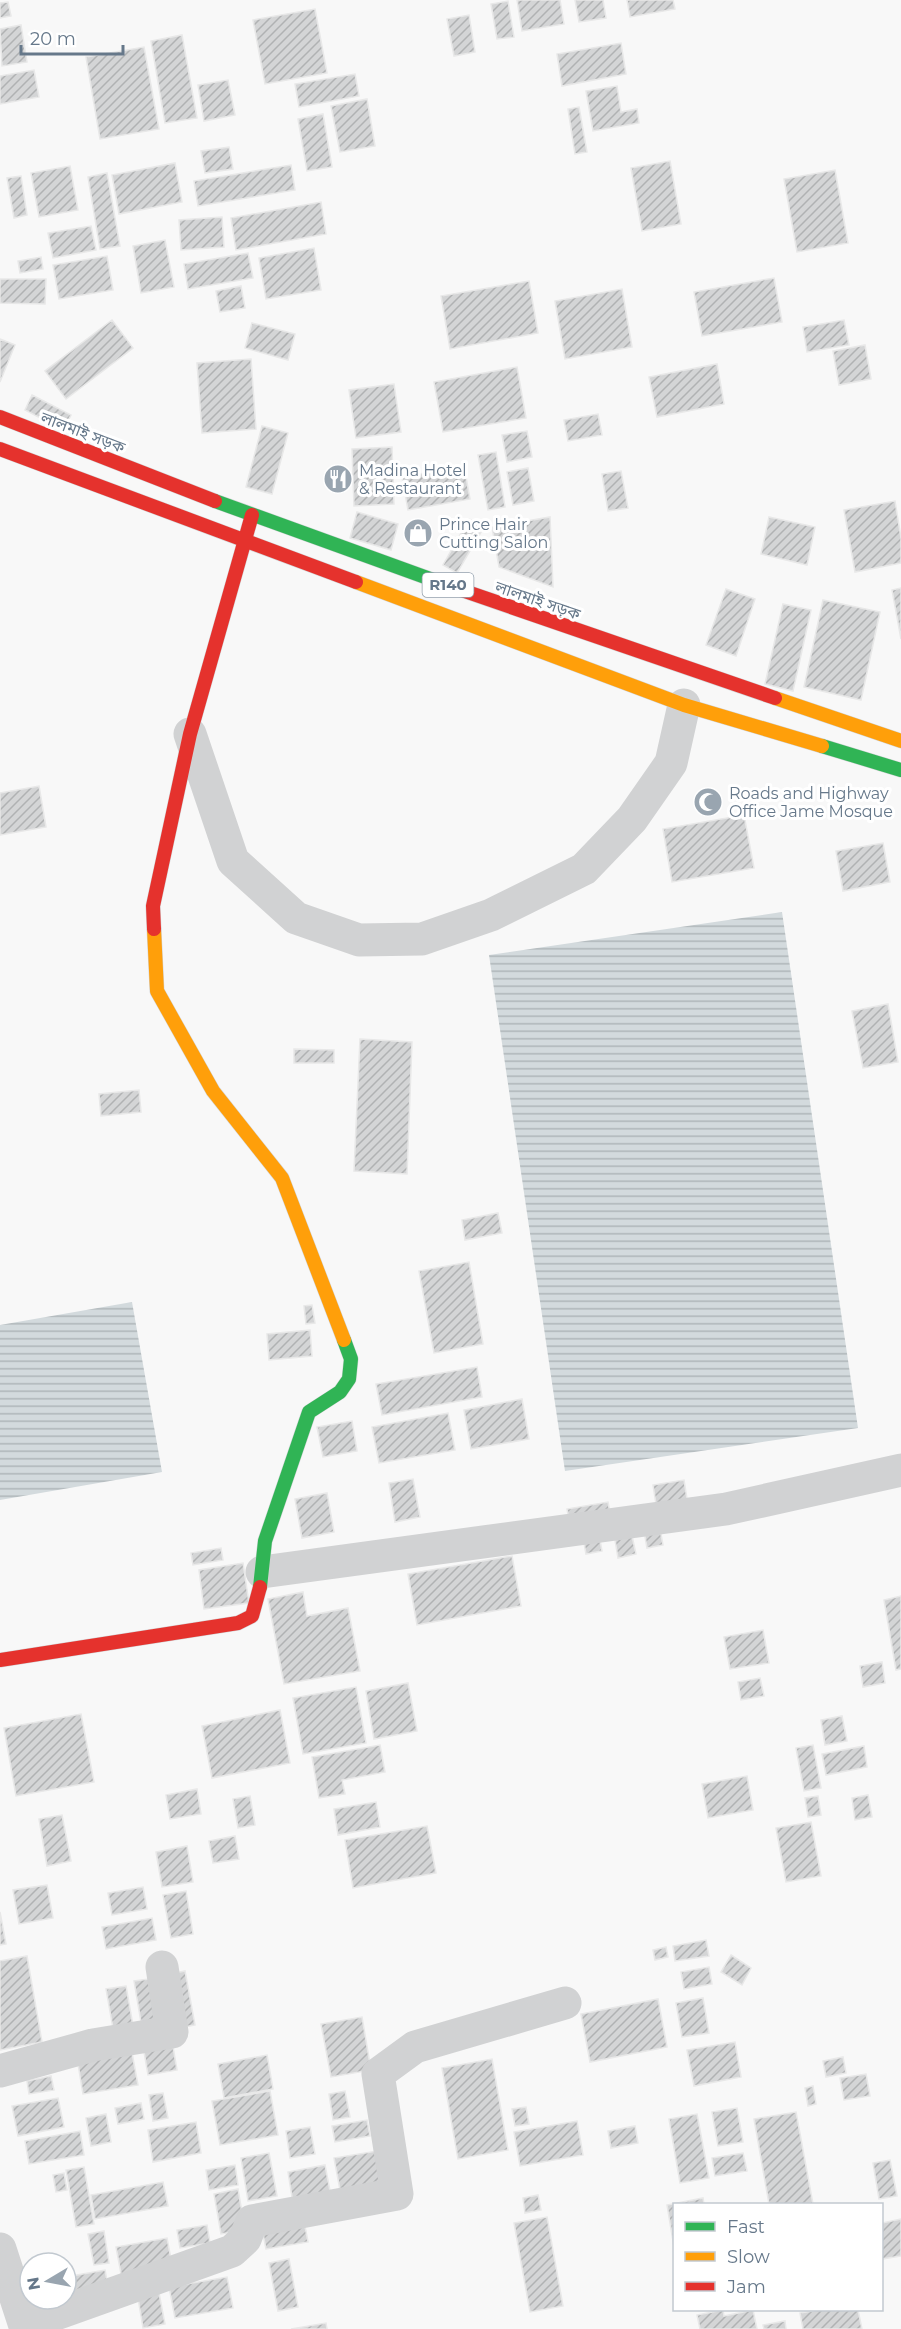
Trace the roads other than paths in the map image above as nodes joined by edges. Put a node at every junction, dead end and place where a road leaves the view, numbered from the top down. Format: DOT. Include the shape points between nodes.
graph roads {
  1 [pos="0,417"];
  2 [pos="0,449"];
  3 [pos="252,515"];
  4 [pos="243,542"];
  5 [pos="684,705"];
  6 [pos="190,734"];
  7 [pos="901,741"];
  8 [pos="901,770"];
  9 [pos="901,1470"];
  10 [pos="262,1572"];
  11 [pos="0,1660"];
  12 [pos="162,1967"];
  13 [pos="565,2003"];
  14 [pos="0,2071"];
  15 [pos="0,2250"];
  16 [pos="25,2327"];
  1 -- 3 [label="main road, লালমাই সড়ক / R140"];
  2 -- 4 [label="main road, R140"];
  3 -- 4 [label="main road"];
  3 -- 7 [label="main road, লালমাই সড়ক / R140" via="560,626"];
  4 -- 5 [label="main road, R140"];
  4 -- 6 [label="main road"];
  5 -- 6 [label="street" via="671,763 632,819 584,869 491,915 422,939 359,940 296,918 233,861"];
  5 -- 8 [label="main road, R140"];
  6 -- 10 [label="main road" via="153,906 158,992 213,1091 282,1178 351,1359 352,1374 341,1394 309,1412 265,1541"];
  9 -- 10 [label="street" via="726,1509"];
  10 -- 11 [label="main road" via="252,1616 238,1623"];
  12 -- 14 [label="street" via="172,2032 93,2044"];
  13 -- 16 [label="street" via="415,2047 378,2074 397,2194 252,2221 245,2239 232,2251"];
  15 -- 16 [label="street"];
}
